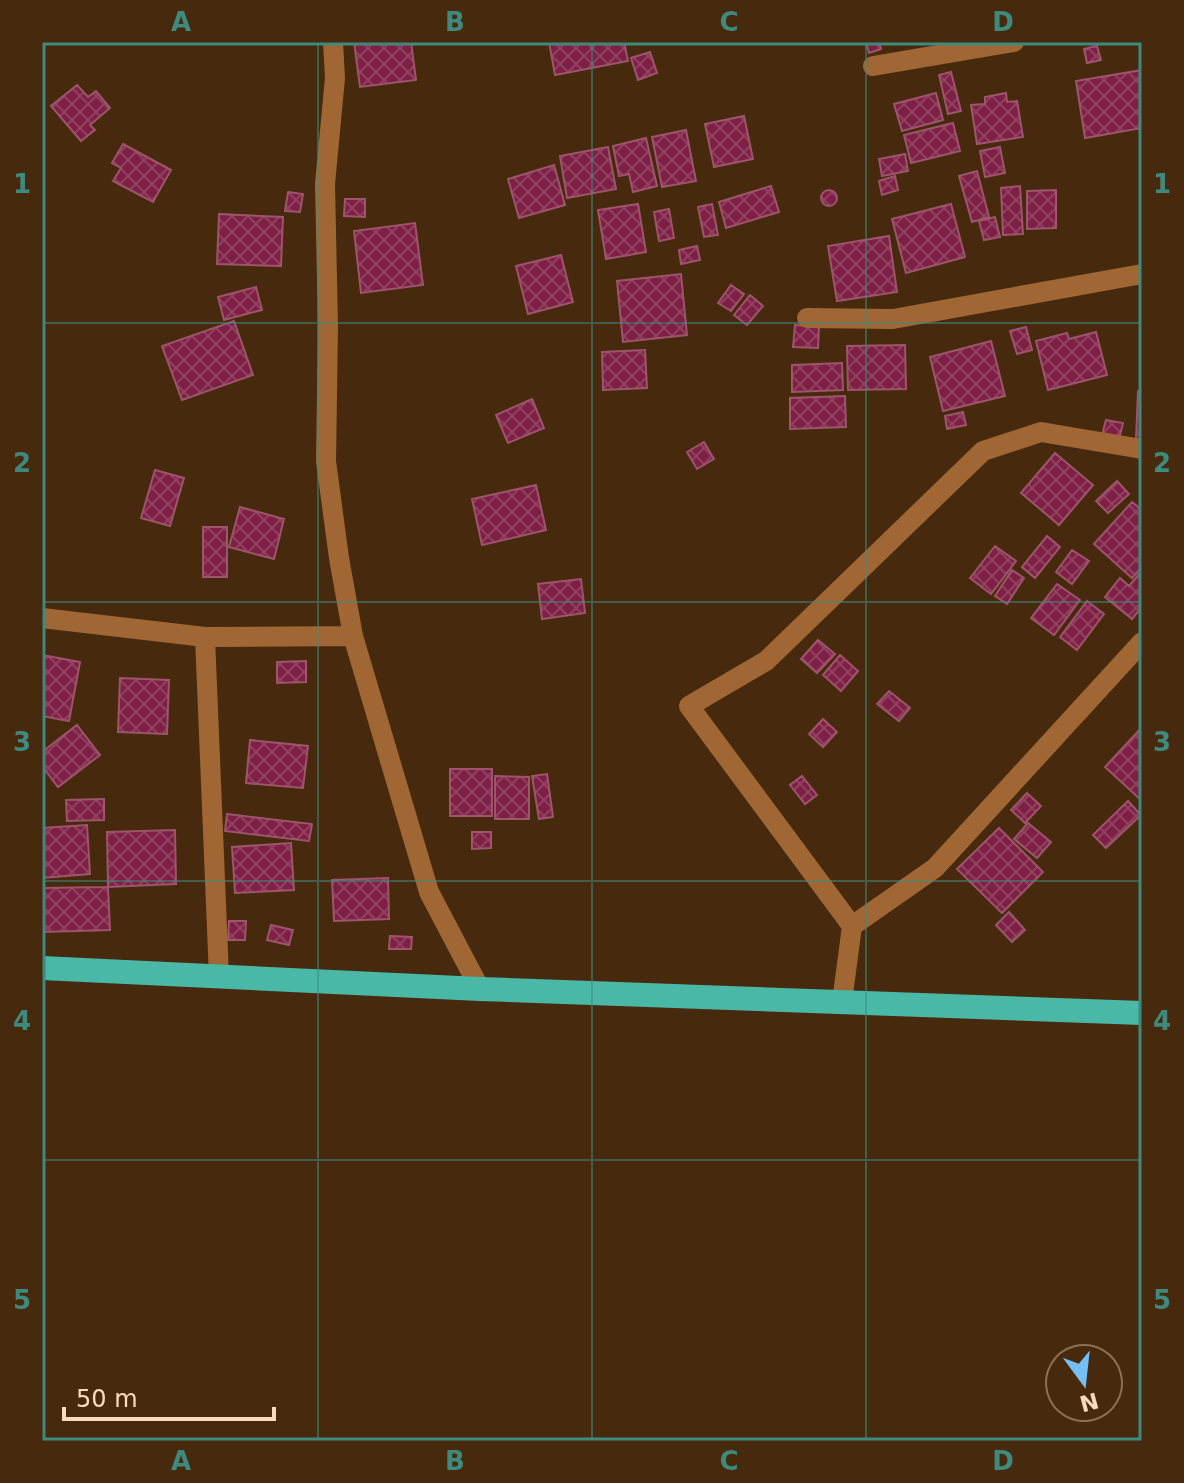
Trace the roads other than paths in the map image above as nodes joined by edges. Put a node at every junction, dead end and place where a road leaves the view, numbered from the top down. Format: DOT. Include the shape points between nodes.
graph roads {
  1 [pos="333,42"];
  2 [pos="1014,42"];
  3 [pos="873,66"];
  4 [pos="1142,274"];
  5 [pos="807,318"];
  6 [pos="1142,449"];
  7 [pos="42,618"];
  8 [pos="353,636"];
  9 [pos="205,637"];
  10 [pos="1142,642"];
  11 [pos="852,926"];
  12 [pos="42,968"];
  13 [pos="219,977"];
  14 [pos="480,989"];
  15 [pos="842,1002"];
  16 [pos="1142,1013"];
  1 -- 8 [label="street" via="335,78 325,184 326,461"];
  2 -- 3 [label="street"];
  4 -- 5 [label="street" via="893,319"];
  6 -- 11 [label="street" via="1041,432 983,451 766,661 689,706"];
  7 -- 9 [label="street"];
  8 -- 9 [label="street"];
  8 -- 14 [label="street" via="429,892"];
  9 -- 13 [label="street"];
  10 -- 11 [label="street" via="935,868"];
  11 -- 15 [label="street"];
  12 -- 13 [label="highway"];
  13 -- 14 [label="highway"];
  14 -- 15 [label="highway"];
  15 -- 16 [label="highway"];
}
